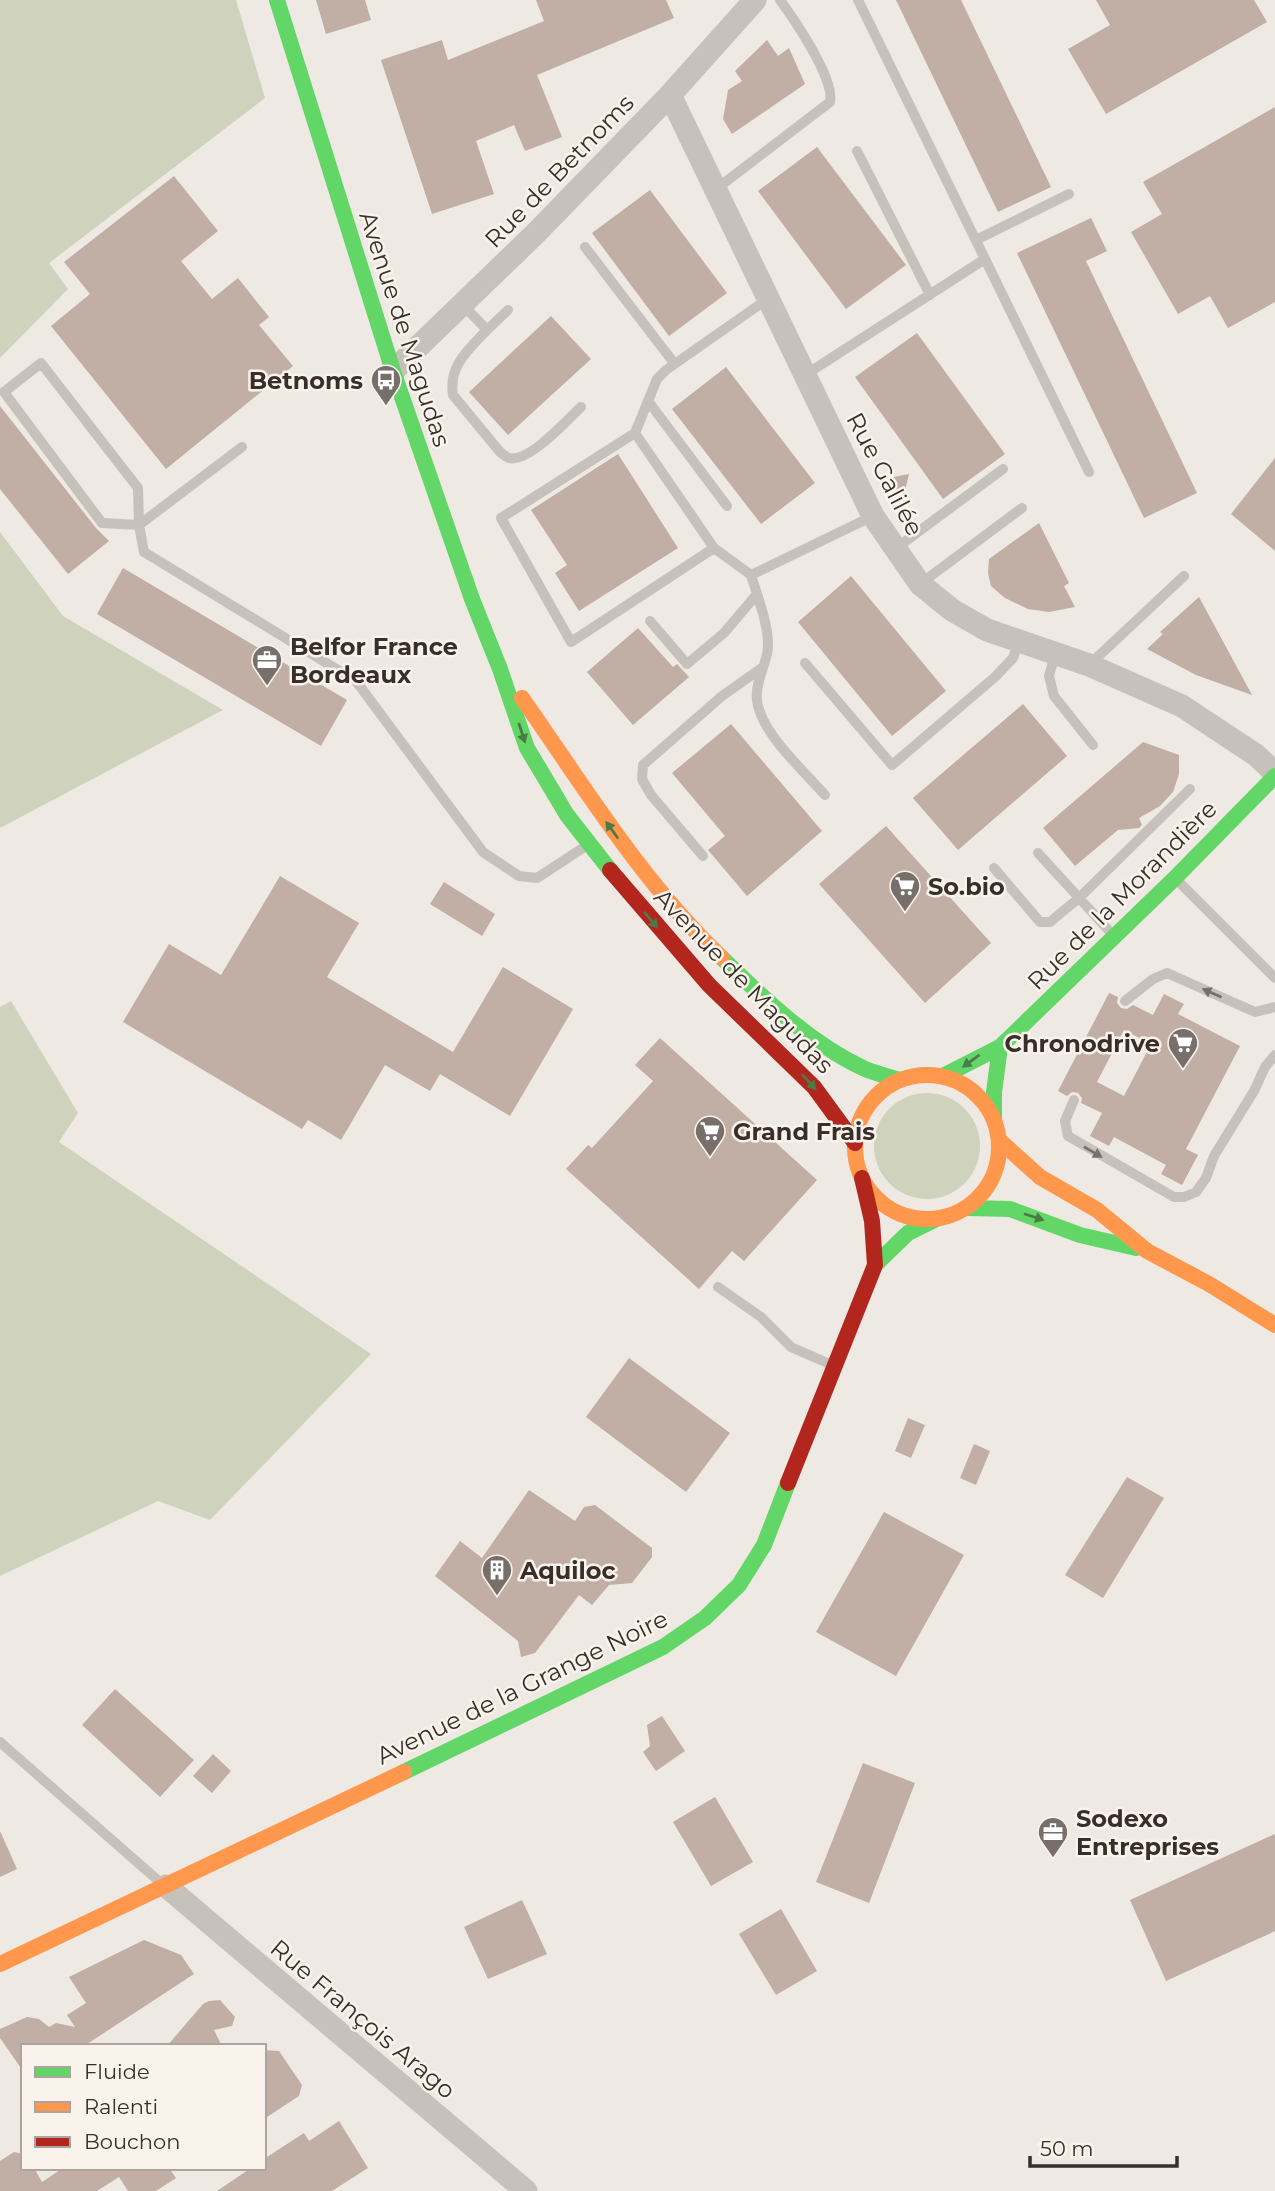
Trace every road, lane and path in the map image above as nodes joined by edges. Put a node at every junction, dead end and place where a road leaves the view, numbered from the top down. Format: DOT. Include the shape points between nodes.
graph roads {
  1 [pos="276,0"];
  2 [pos="755,0"];
  3 [pos="780,0"];
  4 [pos="859,0"];
  5 [pos="670,95"];
  6 [pos="858,151"];
  7 [pos="715,190"];
  8 [pos="1069,194"];
  9 [pos="976,240"];
  10 [pos="585,247"];
  11 [pos="985,259"];
  12 [pos="930,295"];
  13 [pos="769,298"];
  14 [pos="463,305"];
  15 [pos="508,310"];
  16 [pos="487,330"];
  17 [pos="674,363"];
  18 [pos="393,372"];
  19 [pos="805,375"];
  20 [pos="648,401"];
  21 [pos="581,407"];
  22 [pos="635,433"];
  23 [pos="242,447"];
  24 [pos="1003,468"];
  25 [pos="1089,472"];
  26 [pos="727,506"];
  27 [pos="1022,508"];
  28 [pos="873,516"];
  29 [pos="139,525"];
  30 [pos="714,548"];
  31 [pos="895,550"];
  32 [pos="751,576"];
  33 [pos="1184,576"];
  34 [pos="920,584"];
  35 [pos="757,594"];
  36 [pos="650,621"];
  37 [pos="1019,641"];
  38 [pos="1055,653"];
  39 [pos="806,663"];
  40 [pos="1089,666"];
  41 [pos="762,667"];
  42 [pos="500,669"];
  43 [pos="1093,745"];
  44 [pos="1275,774"];
  45 [pos="1190,789"];
  46 [pos="825,795"];
  47 [pos="589,844"];
  48 [pos="1038,853"];
  49 [pos="703,856"];
  50 [pos="995,868"];
  51 [pos="1175,877"];
  52 [pos="1079,898"];
  53 [pos="1114,936"];
  54 [pos="1275,978"];
  55 [pos="1125,1001"];
  56 [pos="1275,1007"];
  57 [pos="1000,1047"];
  58 [pos="1275,1055"];
  59 [pos="943,1076"];
  60 [pos="900,1080"];
  61 [pos="1074,1100"];
  62 [pos="994,1118"];
  63 [pos="1000,1141"];
  64 [pos="855,1143"];
  65 [pos="862,1178"];
  66 [pos="967,1208"];
  67 [pos="936,1219"];
  68 [pos="1147,1251"];
  69 [pos="875,1265"];
  70 [pos="718,1287"];
  71 [pos="1275,1325"];
  72 [pos="835,1366"];
  73 [pos="0,1742"];
  74 [pos="166,1886"];
  75 [pos="0,1964"];
  76 [pos="526,2191"];
  1 -- 18 [label="main road, Avenue de Magudas"];
  2 -- 5 [label="street, Rue de Betnoms"];
  3 -- 7 [label="lane" via="823,69 830,102"];
  4 -- 9 [label="lane"];
  5 -- 7 [label="street, Rue Galilée"];
  5 -- 14 [label="street, Rue de Betnoms"];
  6 -- 12 [label="lane"];
  7 -- 13 [label="street, Rue Galilée"];
  8 -- 9 [label="lane"];
  9 -- 11 [label="lane"];
  10 -- 17 [label="lane"];
  11 -- 12 [label="lane"];
  11 -- 25 [label="lane"];
  12 -- 19 [label="lane"];
  13 -- 17 [label="lane"];
  13 -- 19 [label="street, Rue Galilée"];
  14 -- 16 [label="lane"];
  14 -- 18 [label="street, Rue de Betnoms"];
  15 -- 16 [label="lane"];
  16 -- 21 [label="lane" via="456,366 451,383 460,405 500,452 509,458 532,452"];
  17 -- 20 [label="lane" via="657,379"];
  18 -- 42 [label="main road, Avenue de Magudas" via="471,599"];
  19 -- 28 [label="street, Rue Galilée"];
  20 -- 22 [label="lane"];
  20 -- 26 [label="lane"];
  22 -- 30 [label="lane"];
  22 -- 30 [label="lane" via="501,518 571,642"];
  23 -- 29 [label="lane"];
  24 -- 31 [label="lane"];
  27 -- 34 [label="lane"];
  28 -- 31 [label="street, Rue Galilée"];
  28 -- 32 [label="lane"];
  29 -- 29 [label="lane" via="138,488 41,363 4,392 102,523"];
  29 -- 47 [label="lane" via="144,552 356,681 483,852 519,876 537,878"];
  30 -- 32 [label="lane"];
  31 -- 34 [label="street, Rue Galilée"];
  32 -- 35 [label="lane"];
  33 -- 40 [label="lane"];
  34 -- 37 [label="street, Rue Galilée" via="986,630"];
  35 -- 36 [label="lane" via="724,633 687,664"];
  35 -- 41 [label="lane" via="768,637"];
  37 -- 38 [label="street, Rue Galilée"];
  37 -- 39 [label="lane" via="1013,658 1001,671 892,765"];
  38 -- 40 [label="street, Rue Galilée"];
  38 -- 43 [label="lane" via="1049,677 1054,696"];
  40 -- 44 [label="street, Rue Galilée" via="1182,706 1256,755"];
  41 -- 46 [label="lane" via="757,701 765,722"];
  41 -- 49 [label="lane" via="643,765 642,779 651,795"];
  42 -- 47 [label="main road, Avenue de Magudas, one-way" via="527,748"];
  60 -- 42 [label="main road, Avenue de Magudas, one-way" via="861,1067 797,1024 721,956 622,844"];
  44 -- 51 [label="main road, Rue de la Morandière"];
  45 -- 52 [label="lane"];
  47 -- 64 [label="main road, Avenue de Magudas, one-way" via="709,985 814,1087"];
  48 -- 52 [label="lane"];
  50 -- 52 [label="lane" via="1040,922 1050,922"];
  51 -- 53 [label="main road, Rue de la Morandière"];
  51 -- 54 [label="lane"];
  52 -- 53 [label="lane"];
  53 -- 57 [label="main road, Rue de la Morandière"];
  56 -- 55 [label="lane, one-way" via="1255,1012 1167,973"];
  57 -- 59 [label="main road, Rue de la Morandière, one-way"];
  57 -- 62 [label="main road"];
  61 -- 58 [label="lane, one-way" via="1065,1121 1068,1136 1174,1197 1184,1197 1196,1192 1206,1178 1214,1156"];
  59 -- 60 [label="main road" via="921,1074"];
  59 -- 62 [label="main road" via="973,1091"];
  60 -- 64 [label="main road" via="868,1105"];
  62 -- 63 [label="main road"];
  63 -- 66 [label="main road" via="992,1179"];
  63 -- 68 [label="main road" via="1040,1177 1097,1210"];
  64 -- 65 [label="main road"];
  65 -- 67 [label="main road" via="875,1197 893,1210 914,1218"];
  65 -- 69 [label="main road, Avenue de la Grange Noire" via="876,1233"];
  66 -- 67 [label="main road"];
  66 -- 68 [label="main road, one-way" via="1010,1209"];
  67 -- 69 [label="main road, Avenue de la Grange Noire" via="908,1233"];
  68 -- 71 [label="main road"];
  69 -- 72 [label="main road, Avenue de la Grange Noire"];
  70 -- 72 [label="lane" via="761,1317 791,1347"];
  72 -- 74 [label="main road, Avenue de la Grange Noire" via="764,1545 739,1585 705,1618 663,1647"];
  73 -- 74 [label="lane"];
  74 -- 75 [label="main road, Avenue de la Grange Noire"];
  74 -- 76 [label="street, Rue François Arago"];
}
